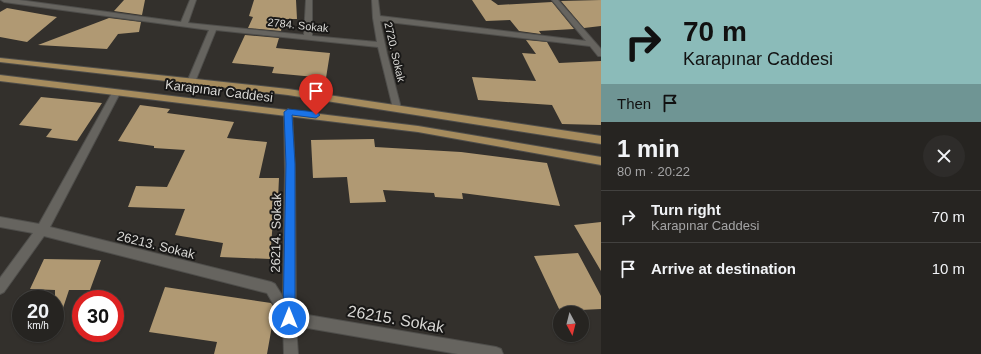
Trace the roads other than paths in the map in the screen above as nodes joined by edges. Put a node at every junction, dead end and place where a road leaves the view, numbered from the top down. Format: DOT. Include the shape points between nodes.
graph roads {
  1 [pos="4,0"];
  2 [pos="194,0"];
  3 [pos="310,0"];
  4 [pos="375,0"];
  5 [pos="555,0"];
  6 [pos="376,18"];
  7 [pos="184,24"];
  8 [pos="213,28"];
  9 [pos="308,37"];
  10 [pos="592,44"];
  11 [pos="380,45"];
  12 [pos="601,54"];
  13 [pos="0,60"];
  14 [pos="0,78"];
  15 [pos="190,82"];
  16 [pos="116,93"];
  17 [pos="397,108"];
  18 [pos="288,112"];
  19 [pos="601,140"];
  20 [pos="601,161"];
  21 [pos="0,222"];
  22 [pos="42,230"];
  23 [pos="0,288"];
  24 [pos="289,318"];
  25 [pos="291,354"];
  26 [pos="496,354"];
  1 -- 7 [label="street, 2784. Sokak"];
  2 -- 7 [label="street"];
  3 -- 9 [label="street"];
  4 -- 6 [label="street, 2720. Sokak"];
  5 -- 10 [label="street"];
  6 -- 10 [label="street"];
  6 -- 11 [label="street, 2720. Sokak"];
  7 -- 8 [label="street, 2784. Sokak"];
  8 -- 9 [label="street, 2784. Sokak"];
  8 -- 15 [label="street"];
  9 -- 11 [label="street, 2784. Sokak"];
  10 -- 12 [label="street"];
  11 -- 17 [label="street, 2720. Sokak"];
  13 -- 15 [label="main road, Karapınar Caddesi"];
  14 -- 16 [label="main road, Karapınar Caddesi"];
  15 -- 17 [label="main road, Karapınar Caddesi" via="288,92"];
  16 -- 18 [label="main road, Karapınar Caddesi"];
  16 -- 22 [label="street"];
  17 -- 19 [label="main road, Karapınar Caddesi"];
  18 -- 20 [label="main road, Karapınar Caddesi" via="418,129"];
  18 -- 24 [label="street, 26214. Sokak" via="291,164"];
  21 -- 22 [label="street, 26213. Sokak"];
  22 -- 23 [label="street"];
  22 -- 24 [label="street, 26213. Sokak" via="271,288"];
  24 -- 25 [label="street, 26214. Sokak"];
  24 -- 26 [label="street, 26215. Sokak"];
}
